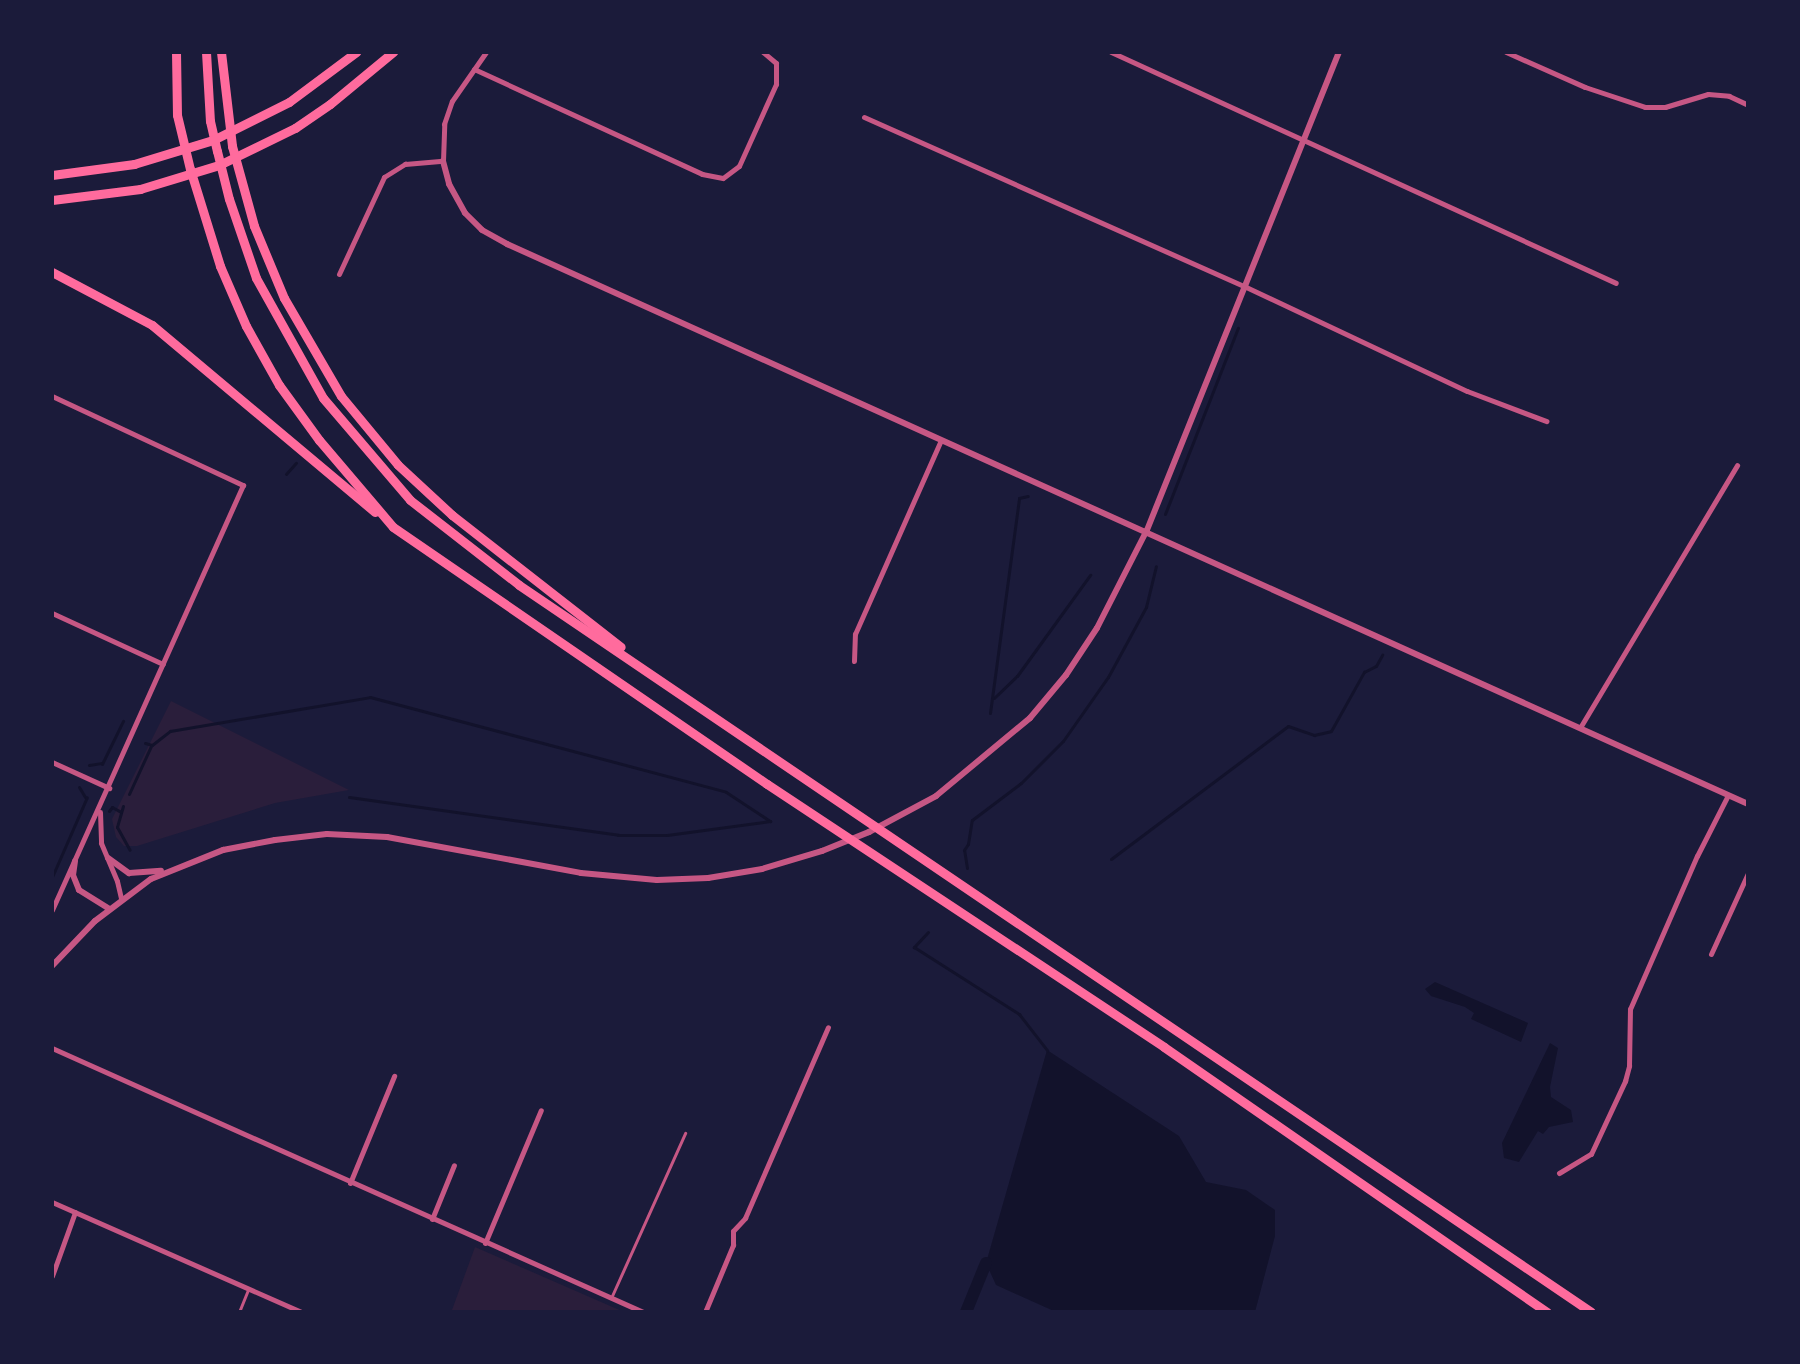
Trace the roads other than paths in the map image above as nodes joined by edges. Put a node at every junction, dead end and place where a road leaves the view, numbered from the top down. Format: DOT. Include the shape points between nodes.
graph roads {
  1 [pos="176,52"];
  2 [pos="206,52"];
  3 [pos="221,52"];
  4 [pos="356,52"];
  5 [pos="393,52"];
  6 [pos="486,52"];
  7 [pos="763,52"];
  8 [pos="1111,52"];
  9 [pos="1339,52"];
  10 [pos="1506,52"];
  11 [pos="474,69"];
  12 [pos="1748,105"];
  13 [pos="864,117"];
  14 [pos="1302,140"];
  15 [pos="443,161"];
  16 [pos="52,175"];
  17 [pos="52,200"];
  18 [pos="52,272"];
  19 [pos="339,274"];
  20 [pos="1616,283"];
  21 [pos="1246,287"];
  22 [pos="52,396"];
  23 [pos="1546,421"];
  24 [pos="941,440"];
  25 [pos="1737,465"];
  26 [pos="393,527"];
  27 [pos="1147,530"];
  28 [pos="52,613"];
  29 [pos="854,661"];
  30 [pos="163,664"];
  31 [pos="660,681"];
  32 [pos="1581,726"];
  33 [pos="52,762"];
  34 [pos="109,788"];
  35 [pos="1727,797"];
  36 [pos="1748,804"];
  37 [pos="100,807"];
  38 [pos="108,858"];
  39 [pos="75,861"];
  40 [pos="169,870"];
  41 [pos="1748,873"];
  42 [pos="121,899"];
  43 [pos="52,909"];
  44 [pos="109,909"];
  45 [pos="1711,954"];
  46 [pos="52,966"];
  47 [pos="828,1027"];
  48 [pos="52,1048"];
  49 [pos="394,1076"];
  50 [pos="541,1110"];
  51 [pos="685,1133"];
  52 [pos="454,1165"];
  53 [pos="1559,1173"];
  54 [pos="350,1183"];
  55 [pos="52,1202"];
  56 [pos="75,1212"];
  57 [pos="432,1219"];
  58 [pos="485,1243"];
  59 [pos="52,1276"];
  60 [pos="249,1289"];
  61 [pos="611,1298"];
  62 [pos="239,1312"];
  63 [pos="301,1312"];
  64 [pos="643,1312"];
  65 [pos="705,1312"];
  66 [pos="1547,1312"];
  67 [pos="1591,1312"];
  1 -- 26 [label="highway" via="177,115 190,169 220,266 246,326 279,385 319,440"];
  2 -- 31 [label="highway" via="210,121 232,211 268,304 323,398 381,471 441,527"];
  3 -- 31 [label="highway" via="232,146 254,226 284,298 341,396 398,465 452,515"];
  4 -- 16 [label="highway" via="289,102 213,140 174,154"];
  5 -- 17 [label="highway" via="295,128 219,165 153,186"];
  6 -- 11 [label="street"];
  7 -- 11 [label="street" via="776,63 776,84 739,166 723,178 697,172"];
  8 -- 14 [label="street"];
  9 -- 14 [label="street"];
  10 -- 12 [label="street" via="1645,107 1665,107 1708,94"];
  11 -- 15 [label="street" via="448,112"];
  13 -- 21 [label="street"];
  14 -- 20 [label="street"];
  14 -- 21 [label="street"];
  15 -- 19 [label="street" via="405,164 384,177"];
  15 -- 24 [label="street" via="460,206 493,237"];
  18 -- 26 [label="highway" via="152,325"];
  21 -- 23 [label="street" via="1455,385"];
  21 -- 27 [label="street"];
  22 -- 30 [label="street" via="243,485"];
  24 -- 27 [label="street"];
  24 -- 29 [label="street" via="855,634"];
  25 -- 32 [label="street"];
  26 -- 66 [label="highway"];
  27 -- 32 [label="street"];
  27 -- 40 [label="street" via="1097,628 1046,700 995,751 936,796 869,832 796,859 734,874 657,880 581,873 387,837 327,834 223,850"];
  28 -- 30 [label="street"];
  30 -- 34 [label="street"];
  31 -- 67 [label="highway"];
  32 -- 35 [label="street"];
  33 -- 34 [label="street"];
  34 -- 37 [label="street"];
  35 -- 36 [label="street"];
  35 -- 53 [label="street" via="1630,1009 1625,1081 1591,1154"];
  37 -- 38 [label="street" via="99,835"];
  37 -- 39 [label="street"];
  38 -- 40 [label="street" via="129,873"];
  38 -- 42 [label="street"];
  39 -- 43 [label="street"];
  39 -- 44 [label="street" via="79,890"];
  40 -- 42 [label="street"];
  41 -- 45 [label="street"];
  42 -- 44 [label="street"];
  44 -- 46 [label="street"];
  47 -- 65 [label="street" via="745,1218 733,1231 733,1245"];
  48 -- 54 [label="street"];
  49 -- 54 [label="street"];
  50 -- 58 [label="street"];
  51 -- 61 [label="lane"];
  52 -- 57 [label="street"];
  54 -- 57 [label="street"];
  55 -- 56 [label="street"];
  56 -- 59 [label="street"];
  56 -- 60 [label="street"];
  57 -- 58 [label="street"];
  58 -- 61 [label="street"];
  60 -- 62 [label="lane"];
  60 -- 63 [label="street"];
  61 -- 64 [label="street"];
}
